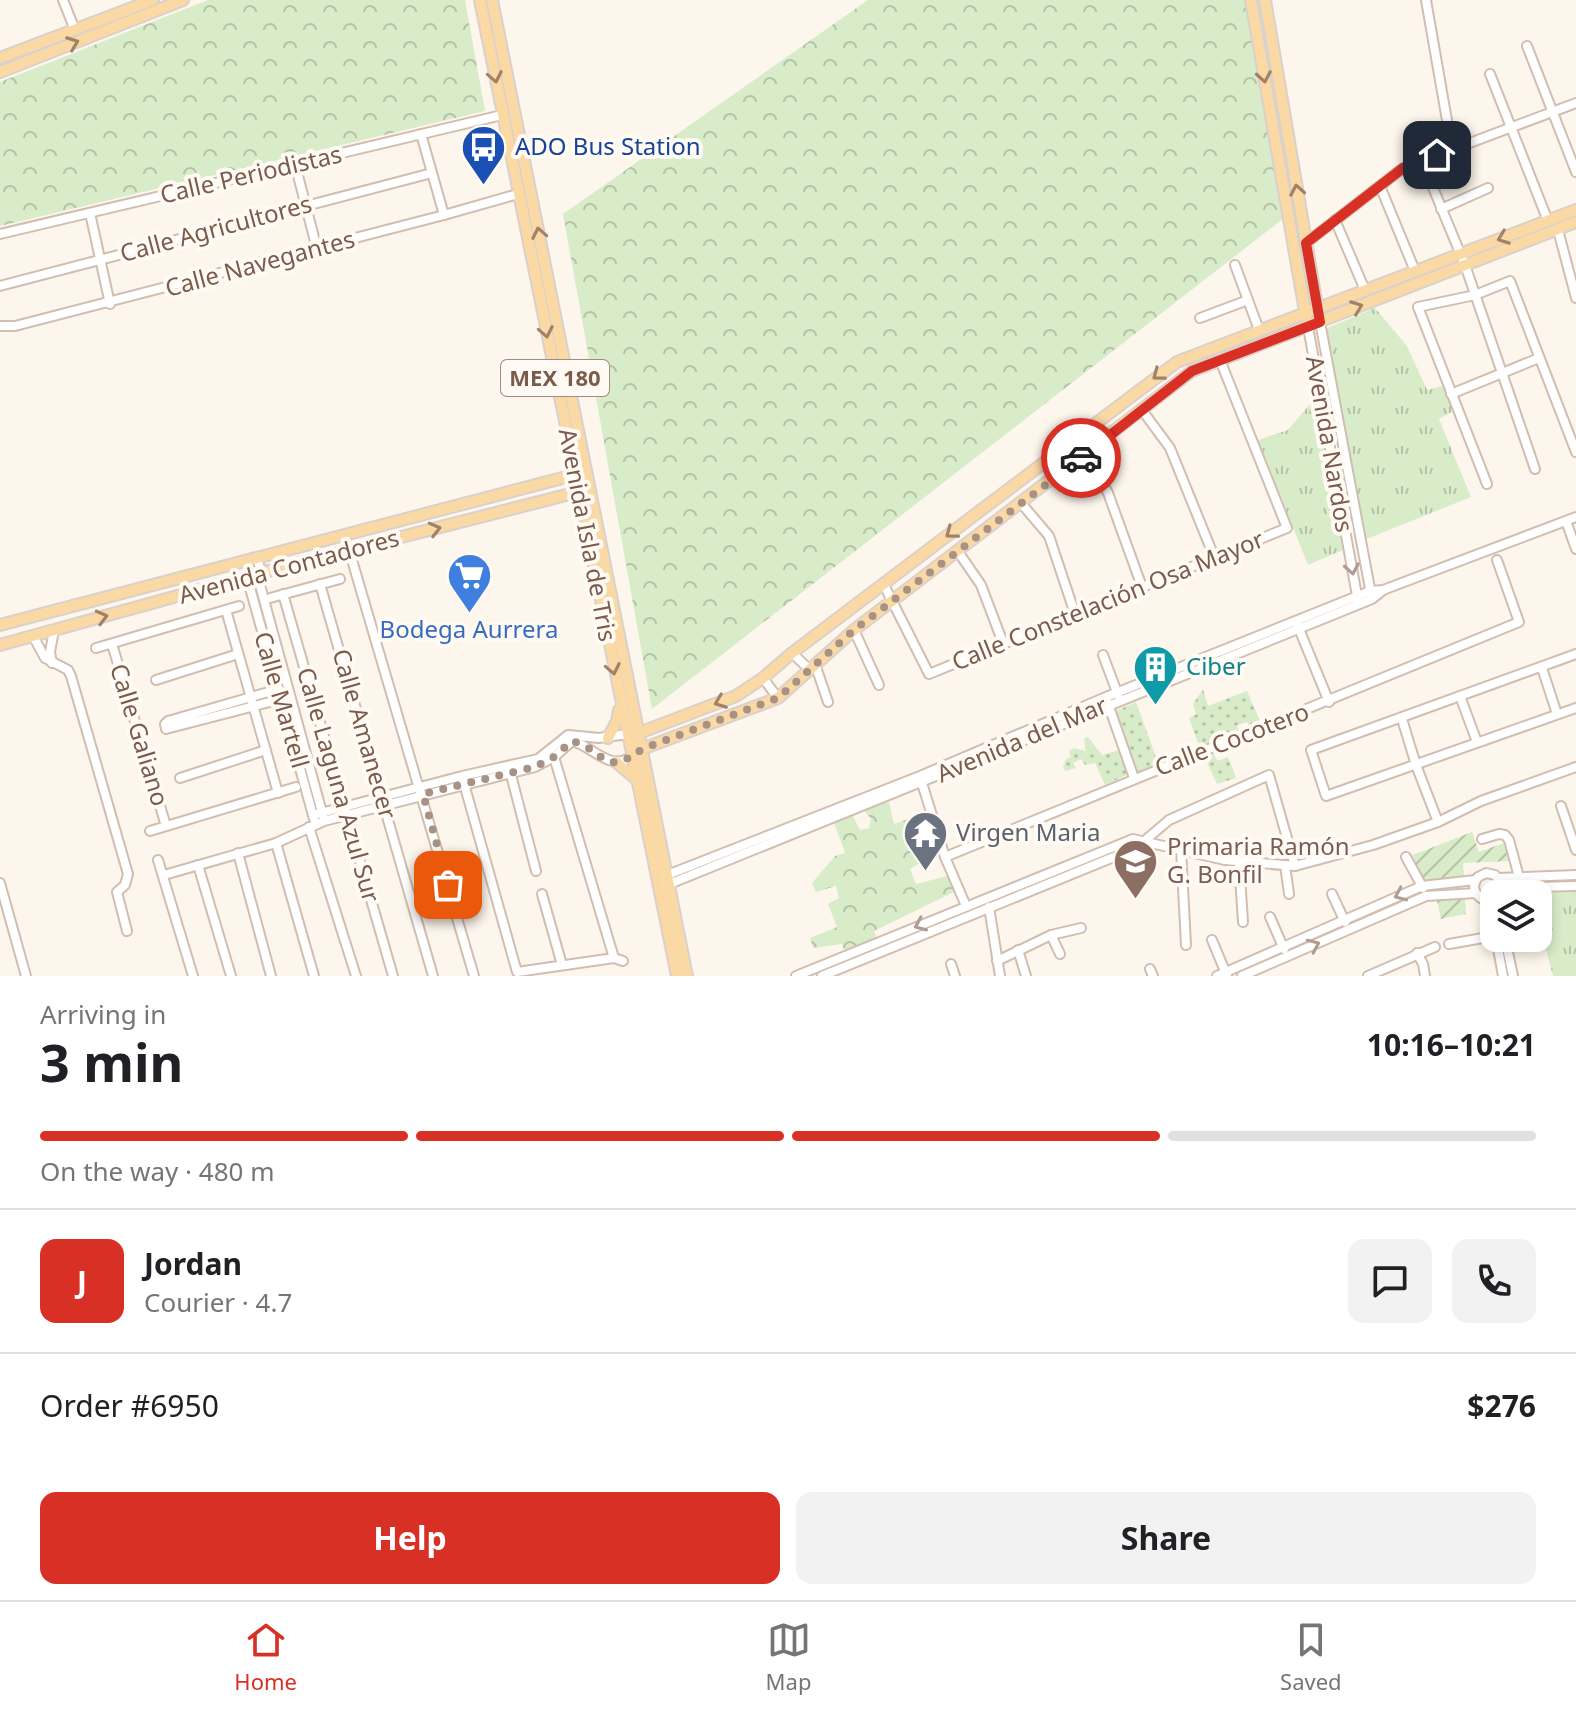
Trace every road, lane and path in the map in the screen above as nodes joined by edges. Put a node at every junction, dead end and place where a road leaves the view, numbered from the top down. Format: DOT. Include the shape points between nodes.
graph roads {
  1 [pos="63,0"];
  2 [pos="153,0"];
  3 [pos="182,0"];
  4 [pos="480,0"];
  5 [pos="492,0"];
  6 [pos="1251,0"];
  7 [pos="1265,0"];
  8 [pos="1426,0"];
  9 [pos="75,30"];
  10 [pos="1527,46"];
  11 [pos="0,58"];
  12 [pos="0,72"];
  13 [pos="1490,74"];
  14 [pos="1576,103"];
  15 [pos="1551,111"];
  16 [pos="502,115"];
  17 [pos="1510,127"];
  18 [pos="421,134"];
  19 [pos="1452,149"];
  20 [pos="1422,161"];
  21 [pos="295,164"];
  22 [pos="1576,172"];
  23 [pos="432,173"];
  24 [pos="1380,186"];
  25 [pos="1488,188"];
  26 [pos="518,194"];
  27 [pos="306,206"];
  28 [pos="1441,209"];
  29 [pos="1576,210"];
  30 [pos="90,213"];
  31 [pos="444,215"];
  32 [pos="1335,220"];
  33 [pos="1548,221"];
  34 [pos="1576,222"];
  35 [pos="1558,230"];
  36 [pos="0,234"];
  37 [pos="1306,243"];
  38 [pos="317,249"];
  39 [pos="1460,254"];
  40 [pos="100,260"];
  41 [pos="1235,265"];
  42 [pos="1465,265"];
  43 [pos="1415,271"];
  44 [pos="1572,271"];
  45 [pos="0,286"];
  46 [pos="1365,290"];
  47 [pos="1475,295"];
  48 [pos="1576,298"];
  49 [pos="1248,300"];
  50 [pos="110,304"];
  51 [pos="1317,308"];
  52 [pos="1305,313"];
  53 [pos="1200,318"];
  54 [pos="1320,322"];
  55 [pos="0,326"];
  56 [pos="1308,327"];
  57 [pos="1259,330"];
  58 [pos="1186,358"];
  59 [pos="1539,358"];
  60 [pos="1220,360"];
  61 [pos="1192,371"];
  62 [pos="1501,374"];
  63 [pos="1451,394"];
  64 [pos="1142,410"];
  65 [pos="1576,452"];
  66 [pos="1086,454"];
  67 [pos="1535,469"];
  68 [pos="574,475"];
  69 [pos="1487,484"];
  70 [pos="578,492"];
  71 [pos="1021,503"];
  72 [pos="1576,517"];
  73 [pos="1566,521"];
  74 [pos="1576,549"];
  75 [pos="959,553"];
  76 [pos="257,558"];
  77 [pos="1215,559"];
  78 [pos="352,560"];
  79 [pos="1497,560"];
  80 [pos="252,576"];
  81 [pos="340,579"];
  82 [pos="883,583"];
  83 [pos="320,584"];
  84 [pos="1142,587"];
  85 [pos="283,594"];
  86 [pos="1371,595"];
  87 [pos="270,598"];
  88 [pos="1358,600"];
  89 [pos="893,602"];
  90 [pos="239,606"];
  91 [pos="226,610"];
  92 [pos="1075,614"];
  93 [pos="1297,624"];
  94 [pos="0,625"];
  95 [pos="54,630"];
  96 [pos="854,630"];
  97 [pos="33,636"];
  98 [pos="1003,643"];
  99 [pos="112,644"];
  100 [pos="0,645"];
  101 [pos="96,648"];
  102 [pos="792,653"];
  103 [pos="238,654"];
  104 [pos="1576,654"];
  105 [pos="1103,655"];
  106 [pos="52,663"];
  107 [pos="812,667"];
  108 [pos="1542,668"];
  109 [pos="279,673"];
  110 [pos="763,678"];
  111 [pos="156,680"];
  112 [pos="879,685"];
  113 [pos="280,694"];
  114 [pos="1119,696"];
  115 [pos="1460,696"];
  116 [pos="778,698"];
  117 [pos="1107,700"];
  118 [pos="253,702"];
  119 [pos="828,702"];
  120 [pos="1329,702"];
  121 [pos="620,704"];
  122 [pos="1054,707"];
  123 [pos="1576,708"];
  124 [pos="208,714"];
  125 [pos="1557,714"];
  126 [pos="1058,717"];
  127 [pos="1402,719"];
  128 [pos="292,720"];
  129 [pos="633,734"];
  130 [pos="608,738"];
  131 [pos="1477,742"];
  132 [pos="642,749"];
  133 [pos="266,750"];
  134 [pos="632,756"];
  135 [pos="554,757"];
  136 [pos="616,762"];
  137 [pos="1416,765"];
  138 [pos="1576,767"];
  139 [pos="510,770"];
  140 [pos="180,778"];
  141 [pos="1134,778"];
  142 [pos="921,779"];
  143 [pos="463,780"];
  144 [pos="637,780"];
  145 [pos="296,787"];
  146 [pos="422,790"];
  147 [pos="278,793"];
  148 [pos="383,800"];
  149 [pos="1561,806"];
  150 [pos="346,810"];
  151 [pos="316,820"];
  152 [pos="1438,822"];
  153 [pos="166,826"];
  154 [pos="150,831"];
  155 [pos="1482,839"];
  156 [pos="1146,841"];
  157 [pos="276,843"];
  158 [pos="1181,849"];
  159 [pos="1576,850"];
  160 [pos="238,853"];
  161 [pos="945,857"];
  162 [pos="1406,857"];
  163 [pos="158,860"];
  164 [pos="1239,861"];
  165 [pos="198,865"];
  166 [pos="1290,865"];
  167 [pos="536,871"];
  168 [pos="164,875"];
  169 [pos="1576,875"];
  170 [pos="1520,877"];
  171 [pos="1498,878"];
  172 [pos="1475,880"];
  173 [pos="1521,880"];
  174 [pos="663,881"];
  175 [pos="0,883"];
  176 [pos="1422,886"];
  177 [pos="1576,886"];
  178 [pos="1552,887"];
  179 [pos="1476,893"];
  180 [pos="542,894"];
  181 [pos="1289,894"];
  182 [pos="1332,894"];
  183 [pos="1426,896"];
  184 [pos="1480,897"];
  185 [pos="1002,898"];
  186 [pos="966,906"];
  187 [pos="989,907"];
  188 [pos="1270,917"];
  189 [pos="1344,920"];
  190 [pos="1243,922"];
  191 [pos="1081,928"];
  192 [pos="1349,929"];
  193 [pos="127,931"];
  194 [pos="1051,935"];
  195 [pos="1480,939"];
  196 [pos="1212,940"];
  197 [pos="1449,944"];
  198 [pos="1186,945"];
  199 [pos="1284,947"];
  200 [pos="1435,947"];
  201 [pos="1018,950"];
  202 [pos="1498,952"];
  203 [pos="1508,952"];
  204 [pos="1417,953"];
  205 [pos="1060,954"];
  206 [pos="1288,956"];
  207 [pos="997,961"];
  208 [pos="951,964"];
  209 [pos="562,965"];
  210 [pos="838,973"];
  211 [pos="1223,975"];
  212 [pos="26,976"];
  213 [pos="193,976"];
  214 [pos="231,976"];
  215 [pos="271,976"];
  216 [pos="314,976"];
  217 [pos="356,976"];
  218 [pos="393,976"];
  219 [pos="433,976"];
  220 [pos="474,976"];
  221 [pos="677,976"];
  222 [pos="687,976"];
  223 [pos="796,976"];
  224 [pos="822,976"];
  225 [pos="955,976"];
  226 [pos="1000,976"];
  227 [pos="1026,976"];
  228 [pos="1242,976"];
  229 [pos="1368,976"];
  230 [pos="1425,976"];
  231 [pos="1503,976"];
  232 [pos="1513,976"];
  1 -- 9 [label="street"];
  2 -- 9 [label="main road"];
  12 -- 3 [label="main road, one-way"];
  4 -- 16 [label="main road, Avenida Isla de Tris / MEX 180, one-way"];
  129 -- 5 [label="main road, Avenida Isla de Tris / MEX 180, one-way"];
  6 -- 52 [label="main road, Avenida Nardos, one-way"];
  37 -- 7 [label="main road, Avenida Nardos, one-way"];
  8 -- 19 [label="street"];
  9 -- 11 [label="main road"];
  10 -- 15 [label="street"];
  13 -- 17 [label="street"];
  14 -- 15 [label="street"];
  15 -- 17 [label="street"];
  15 -- 22 [label="street"];
  16 -- 18 [label="street, Calle Periodistas"];
  16 -- 26 [label="main road, Avenida Isla de Tris / MEX 180"];
  17 -- 19 [label="street"];
  17 -- 33 [label="street"];
  18 -- 21 [label="street, Calle Periodistas"];
  18 -- 23 [label="street"];
  19 -- 20 [label="street"];
  20 -- 24 [label="street"];
  20 -- 28 [label="street"];
  21 -- 27 [label="street"];
  21 -- 30 [label="street, Calle Periodistas"];
  23 -- 27 [label="street, Calle Agricultores"];
  23 -- 31 [label="street"];
  24 -- 32 [label="street"];
  24 -- 43 [label="street"];
  25 -- 28 [label="street"];
  26 -- 31 [label="street, Calle Navegantes"];
  26 -- 68 [label="main road, Avenida Isla de Tris / MEX 180, one-way"];
  27 -- 38 [label="street"];
  27 -- 40 [label="street, Calle Agricultores"];
  28 -- 39 [label="street"];
  29 -- 33 [label="main road"];
  30 -- 36 [label="street, Calle Periodistas"];
  30 -- 40 [label="street"];
  31 -- 38 [label="street, Calle Navegantes"];
  32 -- 37 [label="street"];
  32 -- 46 [label="street"];
  33 -- 39 [label="main road, one-way"];
  34 -- 35 [label="main road"];
  35 -- 42 [label="main road"];
  35 -- 44 [label="street"];
  37 -- 51 [label="main road, Avenida Nardos"];
  38 -- 50 [label="street, Calle Navegantes"];
  39 -- 42 [label="street"];
  39 -- 43 [label="main road"];
  40 -- 45 [label="street, Calle Agricultores"];
  40 -- 50 [label="street"];
  41 -- 49 [label="street"];
  42 -- 47 [label="street"];
  54 -- 42 [label="main road, one-way"];
  43 -- 46 [label="main road"];
  44 -- 48 [label="street"];
  46 -- 51 [label="main road"];
  47 -- 59 [label="street" via="1510,281"];
  47 -- 62 [label="street"];
  47 -- 63 [label="street" via="1418,307"];
  49 -- 53 [label="street"];
  49 -- 57 [label="street"];
  50 -- 55 [label="street, Calle Navegantes"];
  51 -- 52 [label="main road"];
  51 -- 54 [label="main road, Avenida Nardos"];
  52 -- 56 [label="main road, Avenida Nardos"];
  52 -- 57 [label="main road"];
  54 -- 56 [label="main road"];
  54 -- 86 [label="street, Avenida Nardos"];
  56 -- 60 [label="main road"];
  56 -- 88 [label="street, Avenida Nardos, one-way"];
  57 -- 58 [label="main road"];
  58 -- 61 [label="street"];
  58 -- 82 [label="main road, one-way"];
  59 -- 62 [label="street"];
  59 -- 65 [label="street"];
  60 -- 61 [label="main road"];
  60 -- 77 [label="street, Calle Constelación Osa Mayor" via="1287,528"];
  61 -- 64 [label="main road"];
  62 -- 63 [label="street"];
  62 -- 67 [label="street"];
  63 -- 69 [label="street"];
  64 -- 66 [label="main road"];
  64 -- 77 [label="street" via="1170,448"];
  66 -- 71 [label="main road"];
  66 -- 84 [label="street" via="1108,493"];
  68 -- 70 [label="main road, Avenida Isla de Tris / MEX 180"];
  68 -- 76 [label="main road, Avenida Contadores"];
  80 -- 70 [label="main road, Avenida Contadores, one-way"];
  70 -- 121 [label="main road, Avenida Isla de Tris / MEX 180, one-way"];
  71 -- 75 [label="main road"];
  71 -- 92 [label="street" via="1049,536"];
  72 -- 73 [label="street, Avenida del Mar"];
  73 -- 74 [label="street"];
  73 -- 86 [label="street, Avenida del Mar"];
  75 -- 89 [label="main road"];
  75 -- 98 [label="street" via="981,585"];
  76 -- 80 [label="street, Calle Martell" via="260,568"];
  76 -- 94 [label="main road, Avenida Contadores"];
  77 -- 84 [label="street, Calle Constelación Osa Mayor"];
  78 -- 146 [label="street"];
  79 -- 120 [label="street, Calle Cocotero" via="1519,622"];
  95 -- 80 [label="main road, Avenida Contadores, one-way"];
  80 -- 109 [label="street, Calle Martell"];
  81 -- 83 [label="street"];
  82 -- 89 [label="street"];
  82 -- 102 [label="main road"];
  83 -- 85 [label="street"];
  83 -- 148 [label="street, Calle Amanecer"];
  84 -- 92 [label="street, Calle Constelación Osa Mayor"];
  85 -- 87 [label="street"];
  85 -- 150 [label="street, Calle Laguna Azul Sur"];
  86 -- 88 [label="street, Avenida del Mar"];
  88 -- 93 [label="street, Avenida del Mar"];
  89 -- 96 [label="main road"];
  89 -- 98 [label="street, Calle Constelación Osa Mayor" via="929,674"];
  90 -- 91 [label="street"];
  91 -- 99 [label="street"];
  91 -- 103 [label="street"];
  92 -- 98 [label="street, Calle Constelación Osa Mayor"];
  93 -- 114 [label="street, Avenida del Mar"];
  93 -- 120 [label="street"];
  95 -- 97 [label="main road, Avenida Contadores"];
  95 -- 106 [label="street"];
  96 -- 107 [label="main road"];
  96 -- 112 [label="street"];
  97 -- 100 [label="main road, Avenida Contadores"];
  97 -- 106 [label="street"];
  99 -- 101 [label="street"];
  99 -- 153 [label="street, Calle Galiano"];
  102 -- 107 [label="street"];
  102 -- 110 [label="main road"];
  103 -- 111 [label="street"];
  103 -- 118 [label="street"];
  104 -- 108 [label="street"];
  105 -- 114 [label="street"];
  106 -- 193 [label="street" via="71,676 128,874 117,892"];
  107 -- 116 [label="main road"];
  107 -- 119 [label="street"];
  108 -- 115 [label="street"];
  108 -- 125 [label="street"];
  109 -- 113 [label="street, Calle Martell"];
  109 -- 128 [label="street, Calle Martell"];
  110 -- 116 [label="street"];
  110 -- 129 [label="main road, one-way" via="736,696"];
  113 -- 118 [label="street"];
  113 -- 128 [label="street, Calle Martell"];
  114 -- 117 [label="street, Avenida del Mar"];
  115 -- 127 [label="street"];
  115 -- 131 [label="street"];
  116 -- 132 [label="main road"];
  117 -- 126 [label="street, Avenida del Mar"];
  117 -- 141 [label="street"];
  117 -- 142 [label="street, Avenida del Mar"];
  118 -- 124 [label="street"];
  118 -- 133 [label="street"];
  120 -- 141 [label="street, Calle Cocotero"];
  121 -- 129 [label="main road, Avenida Isla de Tris / MEX 180"];
  121 -- 130 [label="main road"];
  122 -- 126 [label="street"];
  123 -- 125 [label="street"];
  125 -- 131 [label="street"];
  126 -- 142 [label="street, Avenida del Mar"];
  127 -- 137 [label="street"];
  127 -- 137 [label="street" via="1311,750 1326,796"];
  128 -- 151 [label="street, Calle Martell"];
  129 -- 130 [label="street"];
  129 -- 132 [label="main road, Avenida Isla de Tris / MEX 180"];
  129 -- 134 [label="main road, Avenida Isla de Tris / MEX 180"];
  130 -- 139 [label="street" via="568,735 538,759"];
  131 -- 137 [label="street"];
  132 -- 134 [label="main road"];
  132 -- 174 [label="main road, Avenida Isla de Tris / MEX 180"];
  133 -- 140 [label="street"];
  133 -- 147 [label="street"];
  134 -- 136 [label="street"];
  134 -- 144 [label="main road, Avenida Isla de Tris / MEX 180"];
  135 -- 136 [label="street" via="572,741"];
  135 -- 139 [label="street" via="535,767"];
  135 -- 209 [label="street" via="619,959"];
  136 -- 144 [label="main road"];
  137 -- 152 [label="street"];
  138 -- 152 [label="street"];
  139 -- 143 [label="street"];
  139 -- 167 [label="street"];
  141 -- 161 [label="street, Calle Cocotero"];
  142 -- 161 [label="street"];
  142 -- 174 [label="street, Avenida del Mar"];
  143 -- 146 [label="street"];
  143 -- 209 [label="street" via="517,972"];
  144 -- 174 [label="main road, Avenida Isla de Tris / MEX 180"];
  145 -- 147 [label="street"];
  146 -- 148 [label="street"];
  146 -- 220 [label="street"];
  147 -- 153 [label="street"];
  148 -- 150 [label="street"];
  148 -- 219 [label="street, Calle Amanecer"];
  149 -- 159 [label="street"];
  150 -- 151 [label="street"];
  150 -- 218 [label="street, Calle Laguna Azul Sur"];
  151 -- 157 [label="street"];
  151 -- 217 [label="street, Calle Martell"];
  152 -- 166 [label="street"];
  153 -- 154 [label="street"];
  155 -- 170 [label="street" via="1505,835"];
  156 -- 158 [label="street"];
  156 -- 166 [label="street" via="1169,820 1269,775"];
  156 -- 185 [label="street" via="1133,839"];
  157 -- 160 [label="street"];
  157 -- 216 [label="street"];
  158 -- 164 [label="street"];
  158 -- 198 [label="street"];
  160 -- 165 [label="street"];
  160 -- 215 [label="street"];
  161 -- 186 [label="street"];
  162 -- 176 [label="street"];
  163 -- 168 [label="street"];
  164 -- 166 [label="street"];
  164 -- 190 [label="street"];
  165 -- 168 [label="street"];
  165 -- 214 [label="street"];
  166 -- 181 [label="street"];
  168 -- 213 [label="street"];
  169 -- 170 [label="street"];
  170 -- 171 [label="street"];
  170 -- 173 [label="street"];
  171 -- 172 [label="street" via="1486,873"];
  172 -- 176 [label="street"];
  172 -- 179 [label="street"];
  174 -- 221 [label="main road, Avenida Isla de Tris / MEX 180"];
  174 -- 222 [label="main road, Avenida Isla de Tris / MEX 180"];
  175 -- 212 [label="street"];
  176 -- 183 [label="street"];
  176 -- 189 [label="street, one-way"];
  177 -- 178 [label="street"];
  179 -- 183 [label="street"];
  179 -- 184 [label="street"];
  180 -- 209 [label="street"];
  182 -- 189 [label="street"];
  183 -- 192 [label="street"];
  185 -- 186 [label="street"];
  185 -- 187 [label="street"];
  186 -- 223 [label="street, one-way"];
  187 -- 207 [label="street"];
  187 -- 210 [label="street"];
  188 -- 199 [label="street"];
  189 -- 192 [label="street"];
  189 -- 199 [label="street"];
  191 -- 194 [label="street"];
  206 -- 192 [label="street, one-way"];
  194 -- 201 [label="street"];
  194 -- 205 [label="street"];
  195 -- 197 [label="street"];
  196 -- 211 [label="street"];
  199 -- 206 [label="street"];
  199 -- 211 [label="street"];
  200 -- 204 [label="street"];
  201 -- 207 [label="street"];
  201 -- 227 [label="street"];
  202 -- 231 [label="street"];
  203 -- 232 [label="street"];
  204 -- 229 [label="street"];
  204 -- 230 [label="street"];
  206 -- 228 [label="street"];
  207 -- 226 [label="street"];
  208 -- 225 [label="street"];
  210 -- 224 [label="street"];
}
